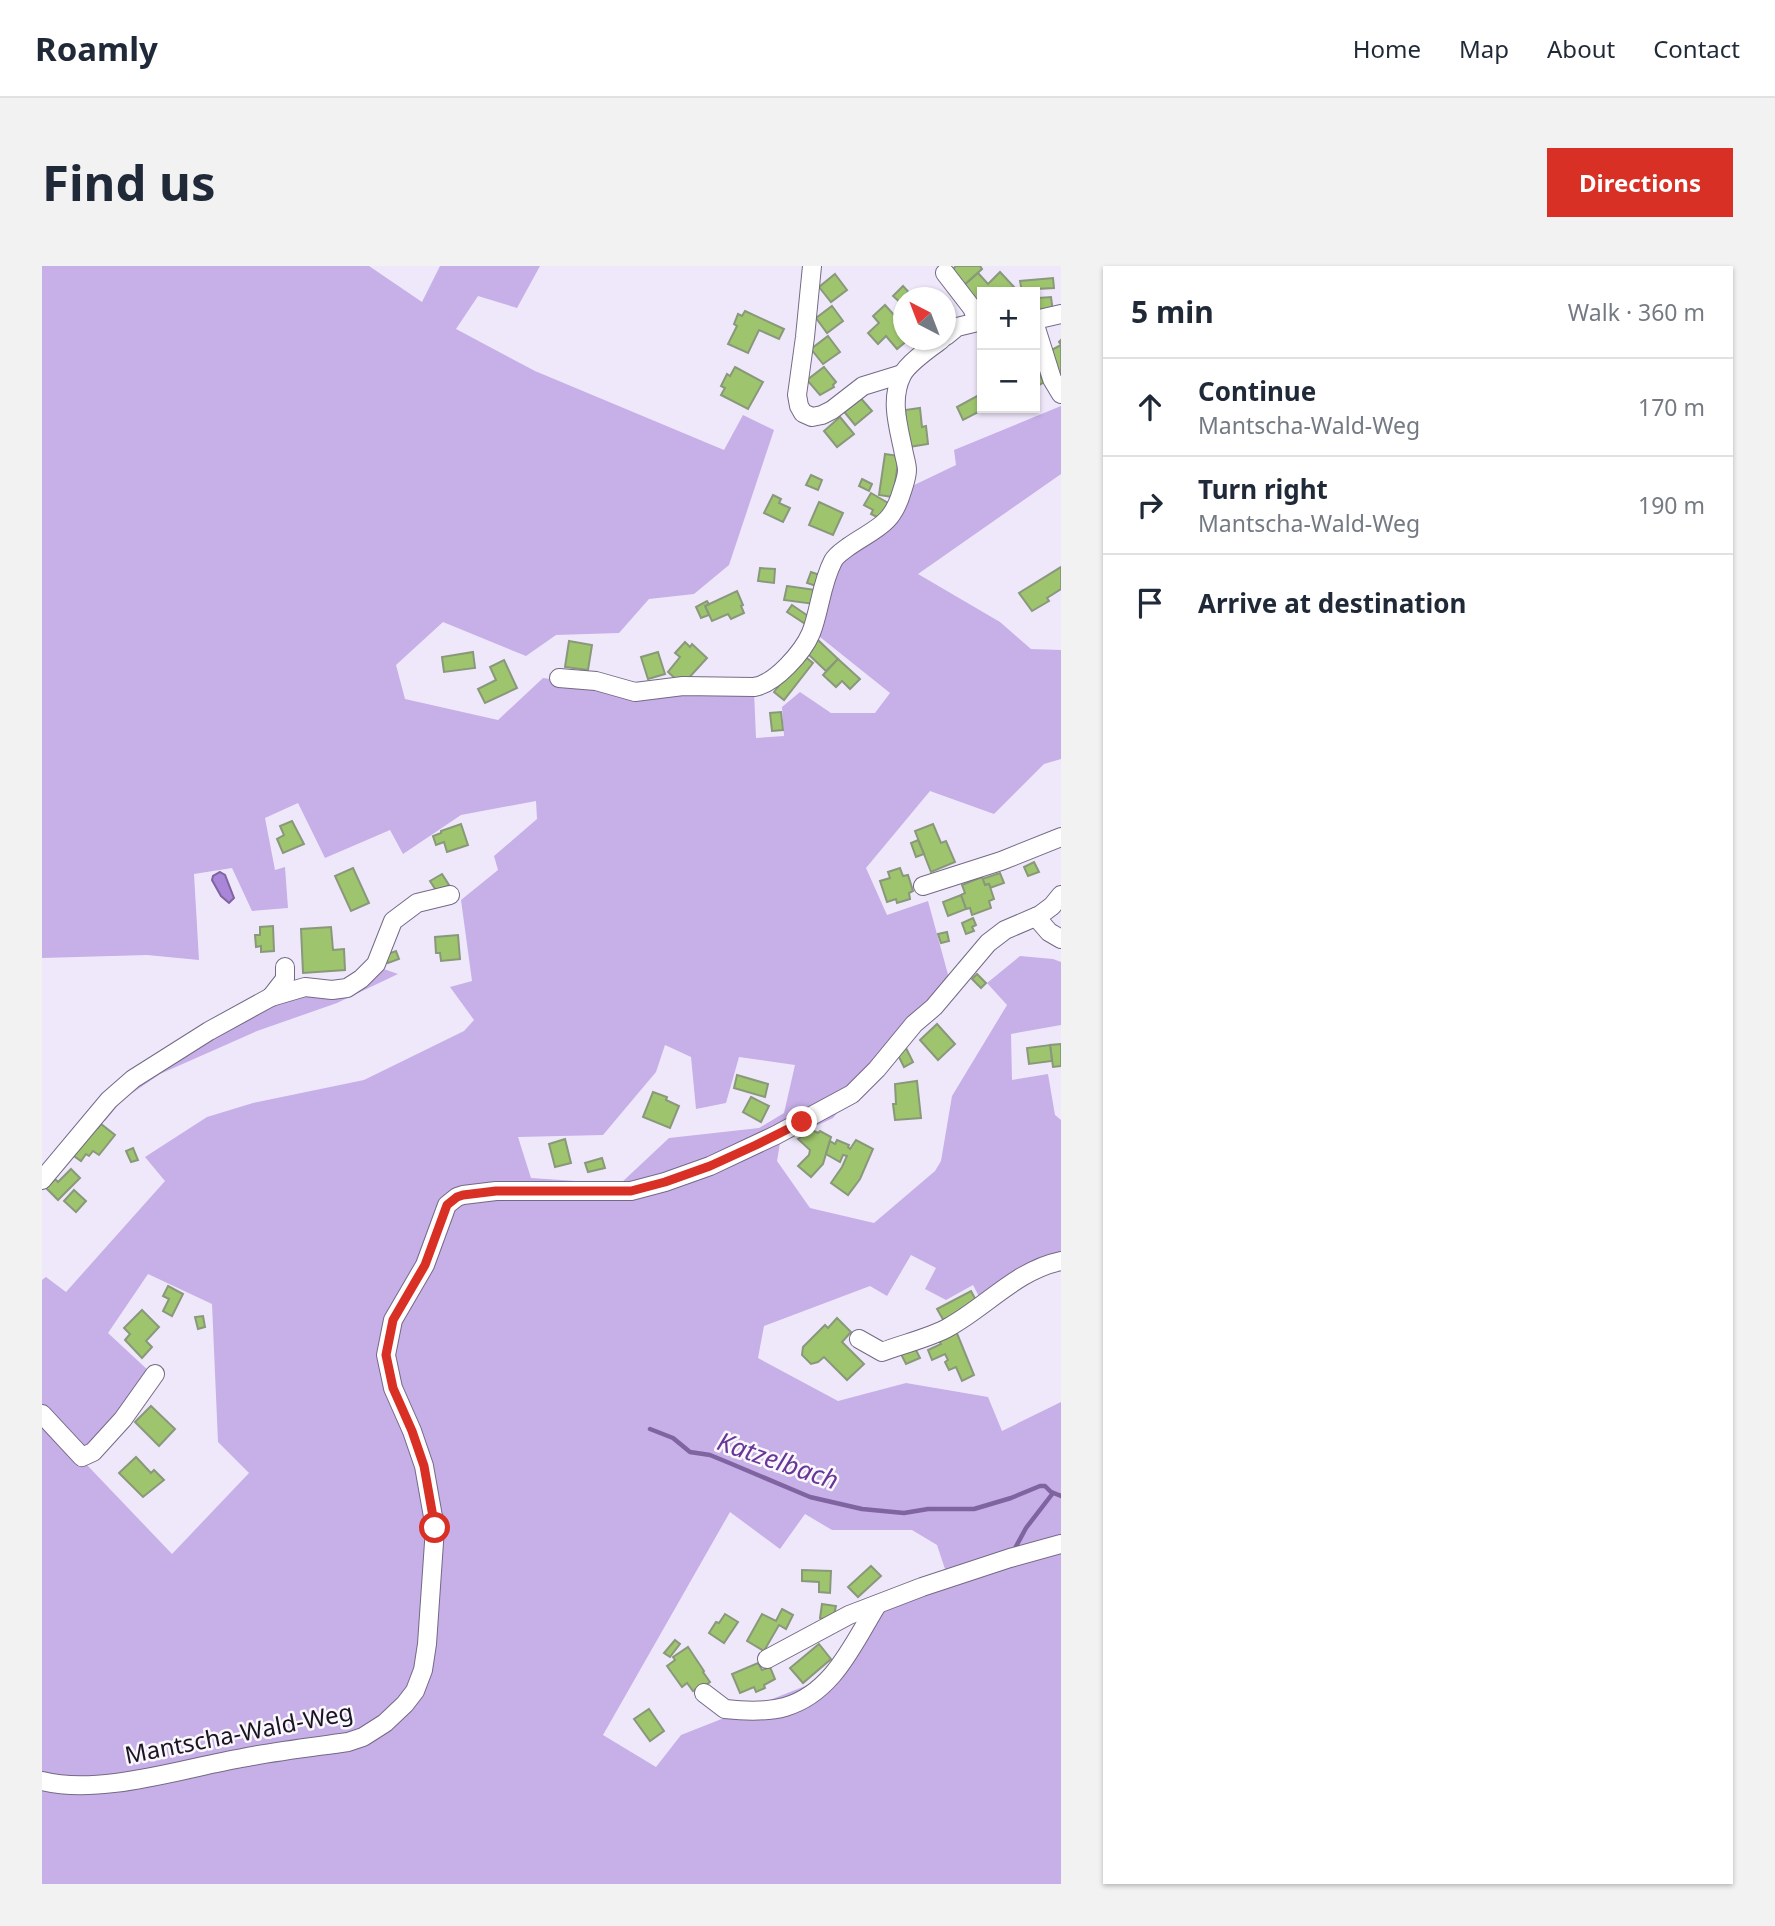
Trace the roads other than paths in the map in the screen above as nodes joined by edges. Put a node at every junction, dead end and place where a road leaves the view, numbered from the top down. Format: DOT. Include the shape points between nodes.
graph roads {
  1 [pos="812,266"];
  2 [pos="945,274"];
  3 [pos="1061,314"];
  4 [pos="977,317"];
  5 [pos="1040,321"];
  6 [pos="977,323"];
  7 [pos="956,328"];
  8 [pos="1040,339"];
  9 [pos="928,350"];
  10 [pos="902,374"];
  11 [pos="1061,394"];
  12 [pos="559,678"];
  13 [pos="1061,837"];
  14 [pos="923,886"];
  15 [pos="450,895"];
  16 [pos="1061,895"];
  17 [pos="1036,917"];
  18 [pos="1061,939"];
  19 [pos="285,967"];
  20 [pos="271,997"];
  21 [pos="42,1180"];
  22 [pos="1061,1261"];
  23 [pos="859,1339"];
  24 [pos="155,1374"];
  25 [pos="42,1414"];
  26 [pos="1061,1544"];
  27 [pos="877,1605"];
  28 [pos="767,1659"];
  29 [pos="705,1693"];
  30 [pos="42,1781"];
  1 -- 10 [label="street" via="797,395 803,414 822,415 863,386"];
  2 -- 4 [label="street"];
  3 -- 5 [label="street"];
  6 -- 7 [label="street"];
  8 -- 11 [label="street"];
  9 -- 10 [label="street"];
  10 -- 12 [label="street" via="896,422 907,470 899,501 880,528 837,555 810,634 779,675 754,687 683,686 635,692 597,681"];
  13 -- 14 [label="street"];
  15 -- 20 [label="street" via="417,903 393,921 376,964 347,988 305,987"];
  16 -- 17 [label="street, Mantscha-Wald-Weg"];
  17 -- 18 [label="street"];
  17 -- 30 [label="street, Mantscha-Wald-Weg" via="999,933 988,943 852,1094 756,1145 699,1170 631,1191 496,1191 463,1195 447,1205 425,1265 393,1320 386,1355 393,1388 424,1466 435,1528 423,1670 415,1691 385,1723 348,1742 113,1783"];
  19 -- 20 [label="street" via="285,979"];
  20 -- 21 [label="street" via="133,1079 109,1100"];
  22 -- 23 [label="street" via="1021,1277 947,1328 882,1352"];
  24 -- 25 [label="street" via="123,1419 93,1452 82,1457"];
  26 -- 27 [label="street" via="968,1571"];
  27 -- 28 [label="street"];
  27 -- 29 [label="street" via="827,1683 796,1703 782,1708 725,1709"];
}
